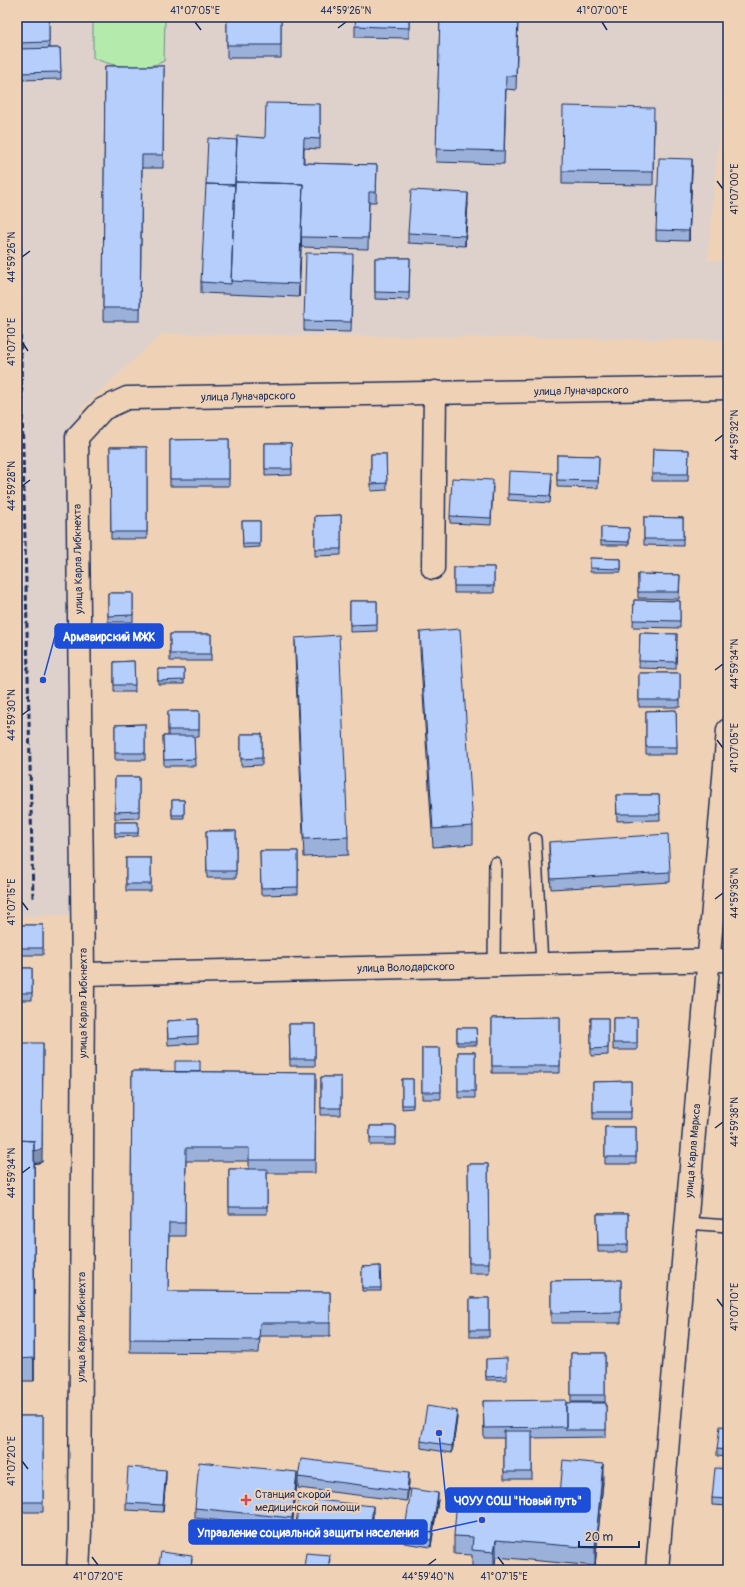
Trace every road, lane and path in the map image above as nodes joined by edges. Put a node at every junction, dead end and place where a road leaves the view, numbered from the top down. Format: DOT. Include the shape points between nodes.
graph roads {
  1 [pos="728,388"];
  2 [pos="435,392"];
  3 [pos="77,437"];
  4 [pos="433,568"];
  5 [pos="728,730"];
  6 [pos="535,839"];
  7 [pos="495,863"];
  8 [pos="718,960"];
  9 [pos="542,964"];
  10 [pos="494,965"];
  11 [pos="83,974"];
  12 [pos="686,1223"];
  13 [pos="728,1226"];
  14 [pos="78,1570"];
  15 [pos="657,1570"];
  1 -- 2 [label="street, улица Луначарского"];
  2 -- 3 [label="street, улица Луначарского" via="127,398 103,409"];
  2 -- 4 [label="street"];
  3 -- 11 [label="street, улица Карла Либкнехта"];
  5 -- 8 [label="street, улица Карла Маркса"];
  6 -- 9 [label="lane"];
  7 -- 10 [label="lane"];
  8 -- 9 [label="street, улица Володарского"];
  8 -- 12 [label="street, улица Карла Маркса"];
  9 -- 10 [label="street, улица Володарского"];
  10 -- 11 [label="street, улица Володарского"];
  11 -- 14 [label="street, улица Карла Либкнехта"];
  12 -- 13 [label="lane"];
  12 -- 15 [label="street, улица Карла Маркса"];
}
